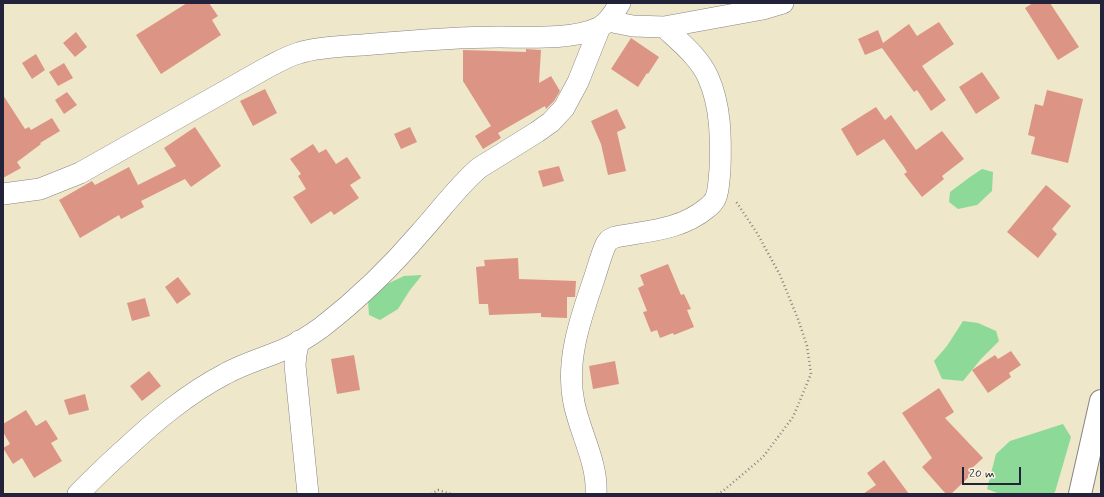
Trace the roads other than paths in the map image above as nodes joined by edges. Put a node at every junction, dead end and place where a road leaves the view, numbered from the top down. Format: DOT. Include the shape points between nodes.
graph roads {
  1 [pos="620,3"];
  2 [pos="783,3"];
  3 [pos="604,24"];
  4 [pos="664,27"];
  5 [pos="3,194"];
  6 [pos="299,341"];
  7 [pos="1101,402"];
  8 [pos="78,494"];
  9 [pos="308,494"];
  10 [pos="596,494"];
  11 [pos="1080,494"];
  1 -- 3 [label="street"];
  2 -- 4 [label="street"];
  3 -- 4 [label="street"];
  3 -- 5 [label="street" via="590,31 563,36 458,37 299,52 262,70 80,173 40,189"];
  3 -- 6 [label="street" via="564,108 551,122 479,168 460,185 390,267 322,327"];
  4 -- 10 [label="street" via="692,54 708,76 719,119 719,178 716,196 698,215 679,225 615,237 606,244 581,316 572,370 573,401 593,467"];
  6 -- 8 [label="street" via="226,373 197,389 141,434"];
  6 -- 9 [label="street" via="295,366"];
  7 -- 11 [label="main road"];
}
